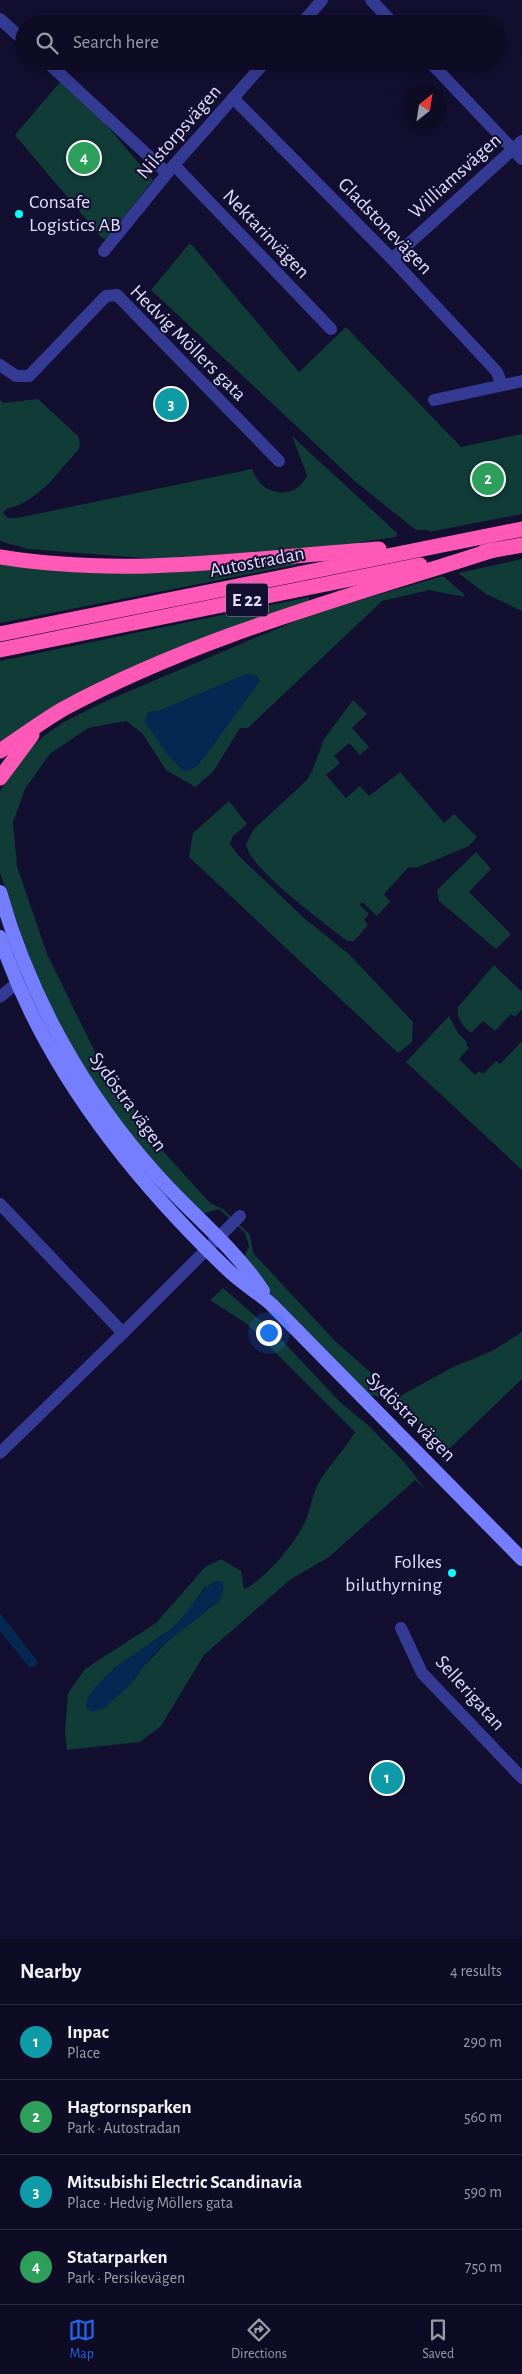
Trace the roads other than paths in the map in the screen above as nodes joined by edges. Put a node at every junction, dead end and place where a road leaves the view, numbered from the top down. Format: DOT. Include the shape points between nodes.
graph roads {
  1 [pos="322,0"];
  2 [pos="371,0"];
  3 [pos="308,15"];
  4 [pos="385,15"];
  5 [pos="0,19"];
  6 [pos="15,33"];
  7 [pos="56,70"];
  8 [pos="258,70"];
  9 [pos="438,70"];
  10 [pos="234,98"];
  11 [pos="519,150"];
  12 [pos="170,169"];
  13 [pos="104,251"];
  14 [pos="392,259"];
  15 [pos="331,329"];
  16 [pos="0,366"];
  17 [pos="522,381"];
  18 [pos="502,385"];
  19 [pos="434,400"];
  20 [pos="279,461"];
  21 [pos="522,529"];
  22 [pos="443,545"];
  23 [pos="522,545"];
  24 [pos="0,549"];
  25 [pos="493,550"];
  26 [pos="0,557"];
  27 [pos="48,563"];
  28 [pos="0,634"];
  29 [pos="0,650"];
  30 [pos="42,722"];
  31 [pos="0,751"];
  32 [pos="0,778"];
  33 [pos="0,892"];
  34 [pos="0,937"];
  35 [pos="18,982"];
  36 [pos="0,997"];
  37 [pos="0,1204"];
  38 [pos="240,1216"];
  39 [pos="213,1244"];
  40 [pos="123,1333"];
  41 [pos="0,1454"];
  42 [pos="522,1559"];
  43 [pos="401,1628"];
  44 [pos="522,1776"];
  1 -- 3 [label="street"];
  2 -- 4 [label="street"];
  5 -- 6 [label="street"];
  7 -- 12 [label="street, Nektarinvägen"];
  8 -- 10 [label="street, Nilstorpsvägen"];
  9 -- 11 [label="street"];
  10 -- 12 [label="street, Nilstorpsvägen"];
  10 -- 14 [label="street, Gladstonevägen"];
  11 -- 14 [label="street, Williamsvägen"];
  12 -- 13 [label="street, Nilstorpsvägen"];
  12 -- 15 [label="street, Nektarinvägen"];
  14 -- 18 [label="street, Gladstonevägen" via="497,372"];
  16 -- 20 [label="street, Hedvig Möllers gata" via="16,376 29,376 106,296 117,295"];
  17 -- 18 [label="street"];
  18 -- 19 [label="street"];
  21 -- 22 [label="highway, Autostradan / E 22"];
  22 -- 27 [label="highway" via="149,567"];
  22 -- 28 [label="highway, Autostradan / E 22"];
  23 -- 25 [label="highway, Autostradan / E 22"];
  24 -- 27 [label="highway"];
  25 -- 29 [label="highway, Autostradan / E 22"];
  25 -- 30 [label="highway" via="234,634 168,660"];
  26 -- 27 [label="highway"];
  30 -- 31 [label="highway"];
  30 -- 32 [label="highway"];
  33 -- 39 [label="main road, Sydöstra vägen" via="34,986 67,1051 153,1171"];
  34 -- 35 [label="main road, Sydöstra vägen"];
  35 -- 36 [label="street"];
  35 -- 39 [label="main road, Sydöstra vägen" via="56,1057 91,1112 134,1169"];
  37 -- 40 [label="street"];
  38 -- 39 [label="street"];
  39 -- 40 [label="street"];
  39 -- 42 [label="main road, Sydöstra vägen" via="228,1270 272,1304"];
  40 -- 41 [label="street"];
  43 -- 44 [label="street, Sellerigatan" via="422,1673"];
}
